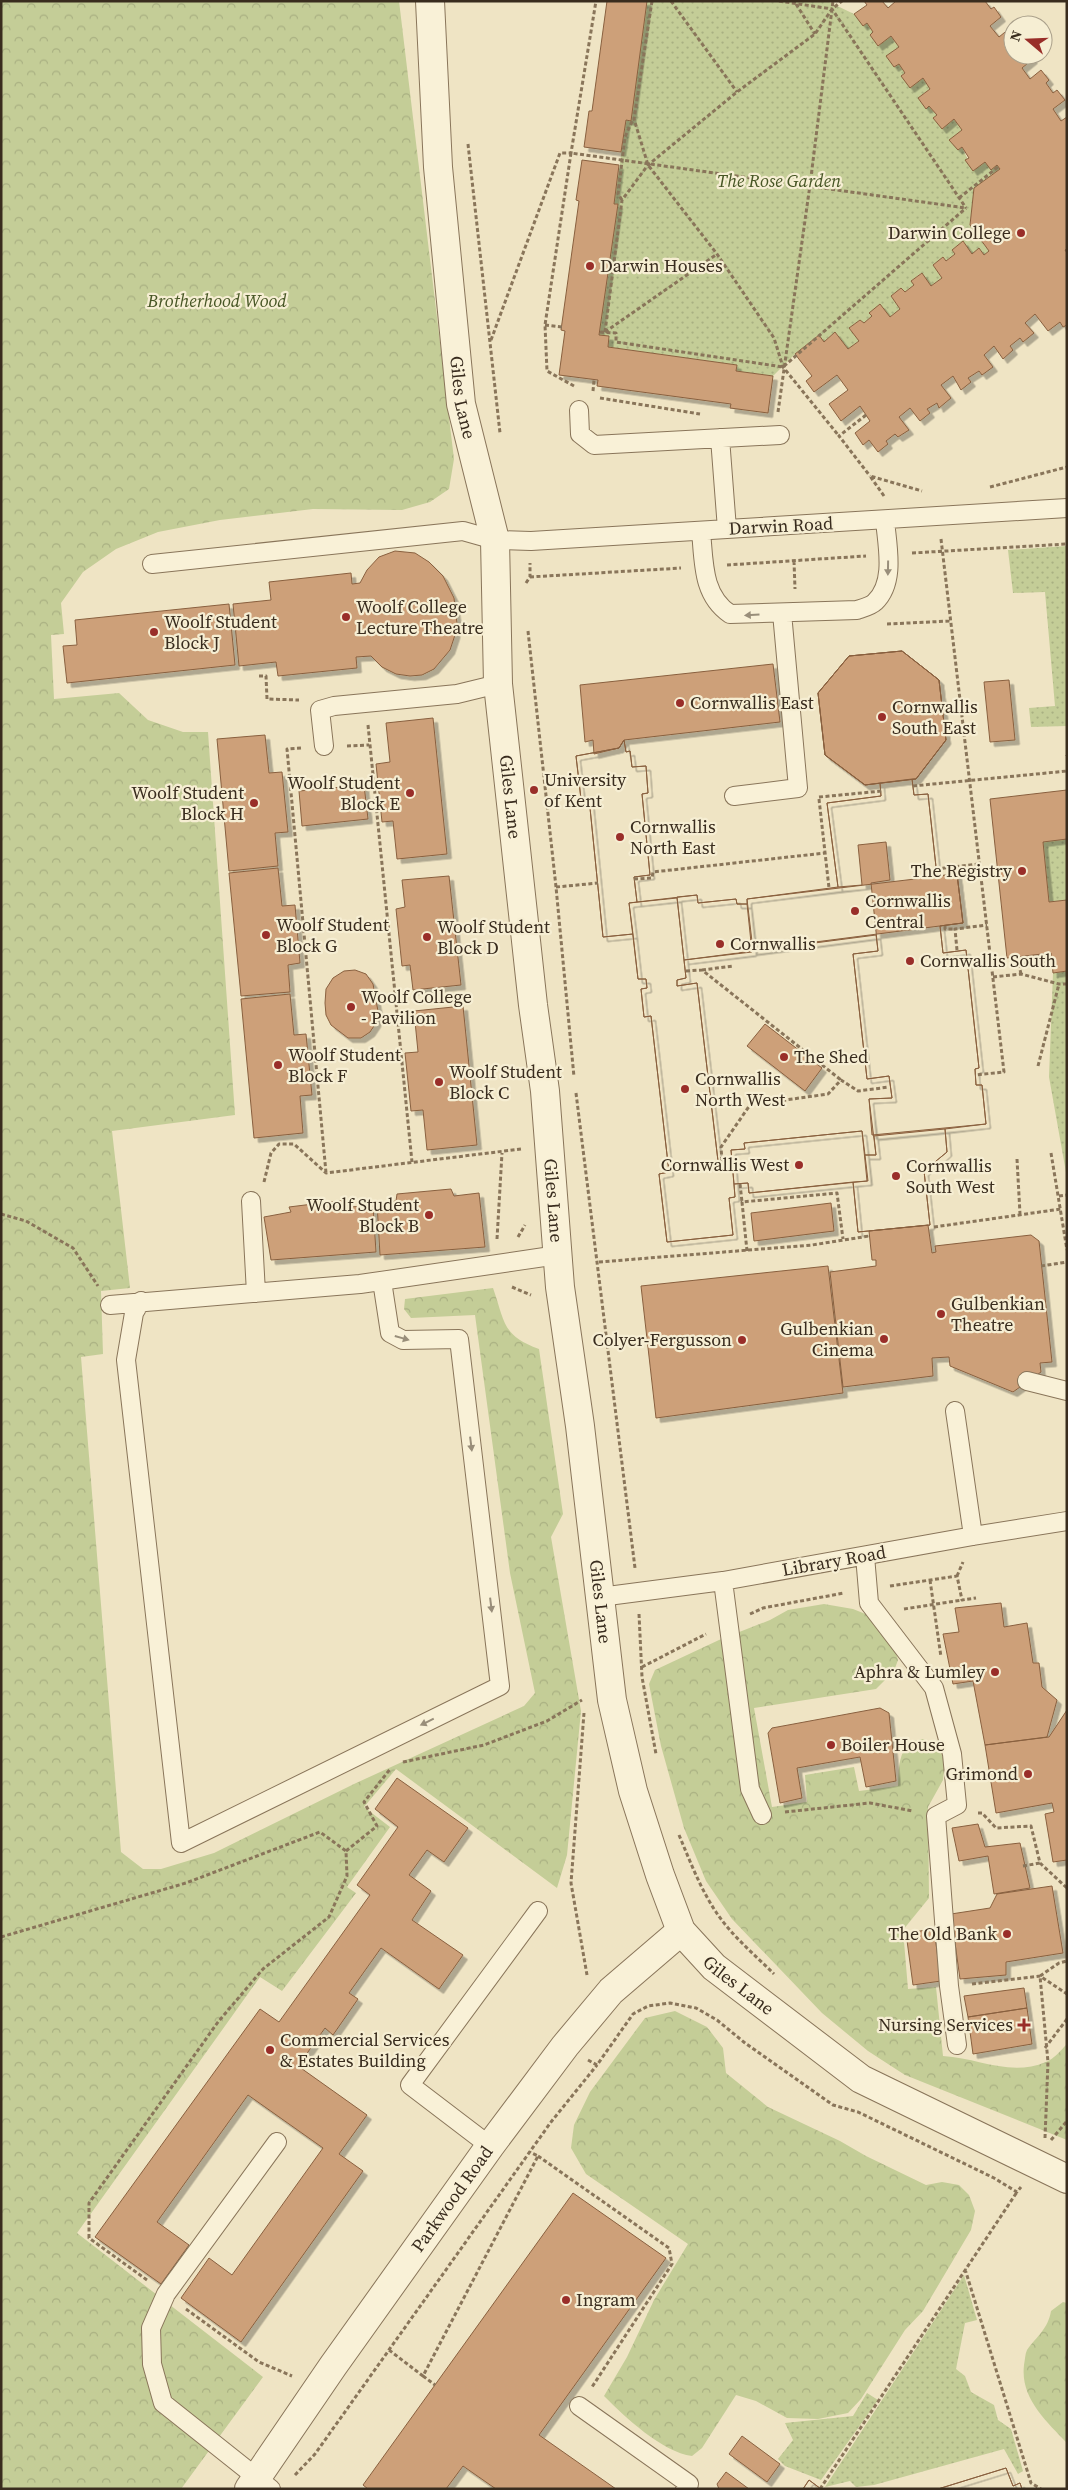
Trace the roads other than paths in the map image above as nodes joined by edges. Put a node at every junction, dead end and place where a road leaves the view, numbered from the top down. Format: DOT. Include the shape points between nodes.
graph roads {
  1 [pos="430,1"];
  2 [pos="579,410"];
  3 [pos="780,435"];
  4 [pos="720,438"];
  5 [pos="1067,508"];
  6 [pos="892,520"];
  7 [pos="727,529"];
  8 [pos="701,531"];
  9 [pos="495,540"];
  10 [pos="152,564"];
  11 [pos="782,613"];
  12 [pos="498,684"];
  13 [pos="324,746"];
  14 [pos="734,796"];
  15 [pos="250,1200"];
  16 [pos="558,1255"];
  17 [pos="382,1281"];
  18 [pos="256,1293"];
  19 [pos="106,1298"];
  20 [pos="141,1301"];
  21 [pos="1027,1381"];
  22 [pos="1067,1391"];
  23 [pos="956,1412"];
  24 [pos="1067,1522"];
  25 [pos="973,1536"];
  26 [pos="865,1556"];
  27 [pos="723,1581"];
  28 [pos="600,1597"];
  29 [pos="762,1815"];
  30 [pos="538,1911"];
  31 [pos="681,1931"];
  32 [pos="957,2045"];
  33 [pos="277,2142"];
  34 [pos="490,2146"];
  35 [pos="1067,2179"];
  36 [pos="579,2406"];
  37 [pos="260,2485"];
  38 [pos="685,2489"];
  1 -- 9 [label="street, Giles Lane" via="438,167 461,404"];
  2 -- 4 [label="lane" via="580,434 594,445"];
  3 -- 4 [label="lane"];
  4 -- 7 [label="lane"];
  5 -- 6 [label="lane, Darwin Road"];
  6 -- 7 [label="lane, Darwin Road"];
  6 -- 11 [label="lane, one-way" via="888,577 874,604 857,610"];
  7 -- 8 [label="lane, Darwin Road"];
  8 -- 9 [label="lane, Darwin Road"];
  11 -- 8 [label="lane, one-way" via="730,614 715,601 704,566"];
  9 -- 10 [label="lane, Darwin Road" via="463,531"];
  9 -- 12 [label="street, Giles Lane"];
  11 -- 14 [label="lane" via="798,788"];
  12 -- 13 [label="lane" via="457,694 320,710"];
  12 -- 16 [label="street, Giles Lane" via="532,996 546,1091"];
  15 -- 18 [label="lane"];
  16 -- 17 [label="lane"];
  16 -- 28 [label="street, Giles Lane"];
  17 -- 18 [label="lane"];
  17 -- 20 [label="lane, one-way" via="390,1333 403,1340 458,1339 500,1686 181,1843 126,1360 134,1313"];
  18 -- 20 [label="lane"];
  19 -- 20 [label="lane"];
  21 -- 22 [label="lane"];
  23 -- 25 [label="lane"];
  24 -- 25 [label="lane, Library Road"];
  25 -- 26 [label="lane, Library Road"];
  26 -- 27 [label="lane, Library Road"];
  26 -- 32 [label="lane" via="869,1603 934,1688 952,1754 957,1805 936,1816 949,1986"];
  27 -- 28 [label="lane, Library Road"];
  27 -- 29 [label="lane" via="750,1790"];
  28 -- 31 [label="street, Giles Lane" via="612,1700 625,1762"];
  30 -- 34 [label="lane" via="410,2085"];
  31 -- 34 [label="street, Parkwood Road" via="611,1991"];
  31 -- 35 [label="street, Giles Lane" via="714,1967 861,2079"];
  33 -- 37 [label="lane" via="166,2294 152,2328 152,2364 162,2403"];
  34 -- 37 [label="street, Parkwood Road" via="318,2388"];
  36 -- 38 [label="lane" via="688,2484"];
}
